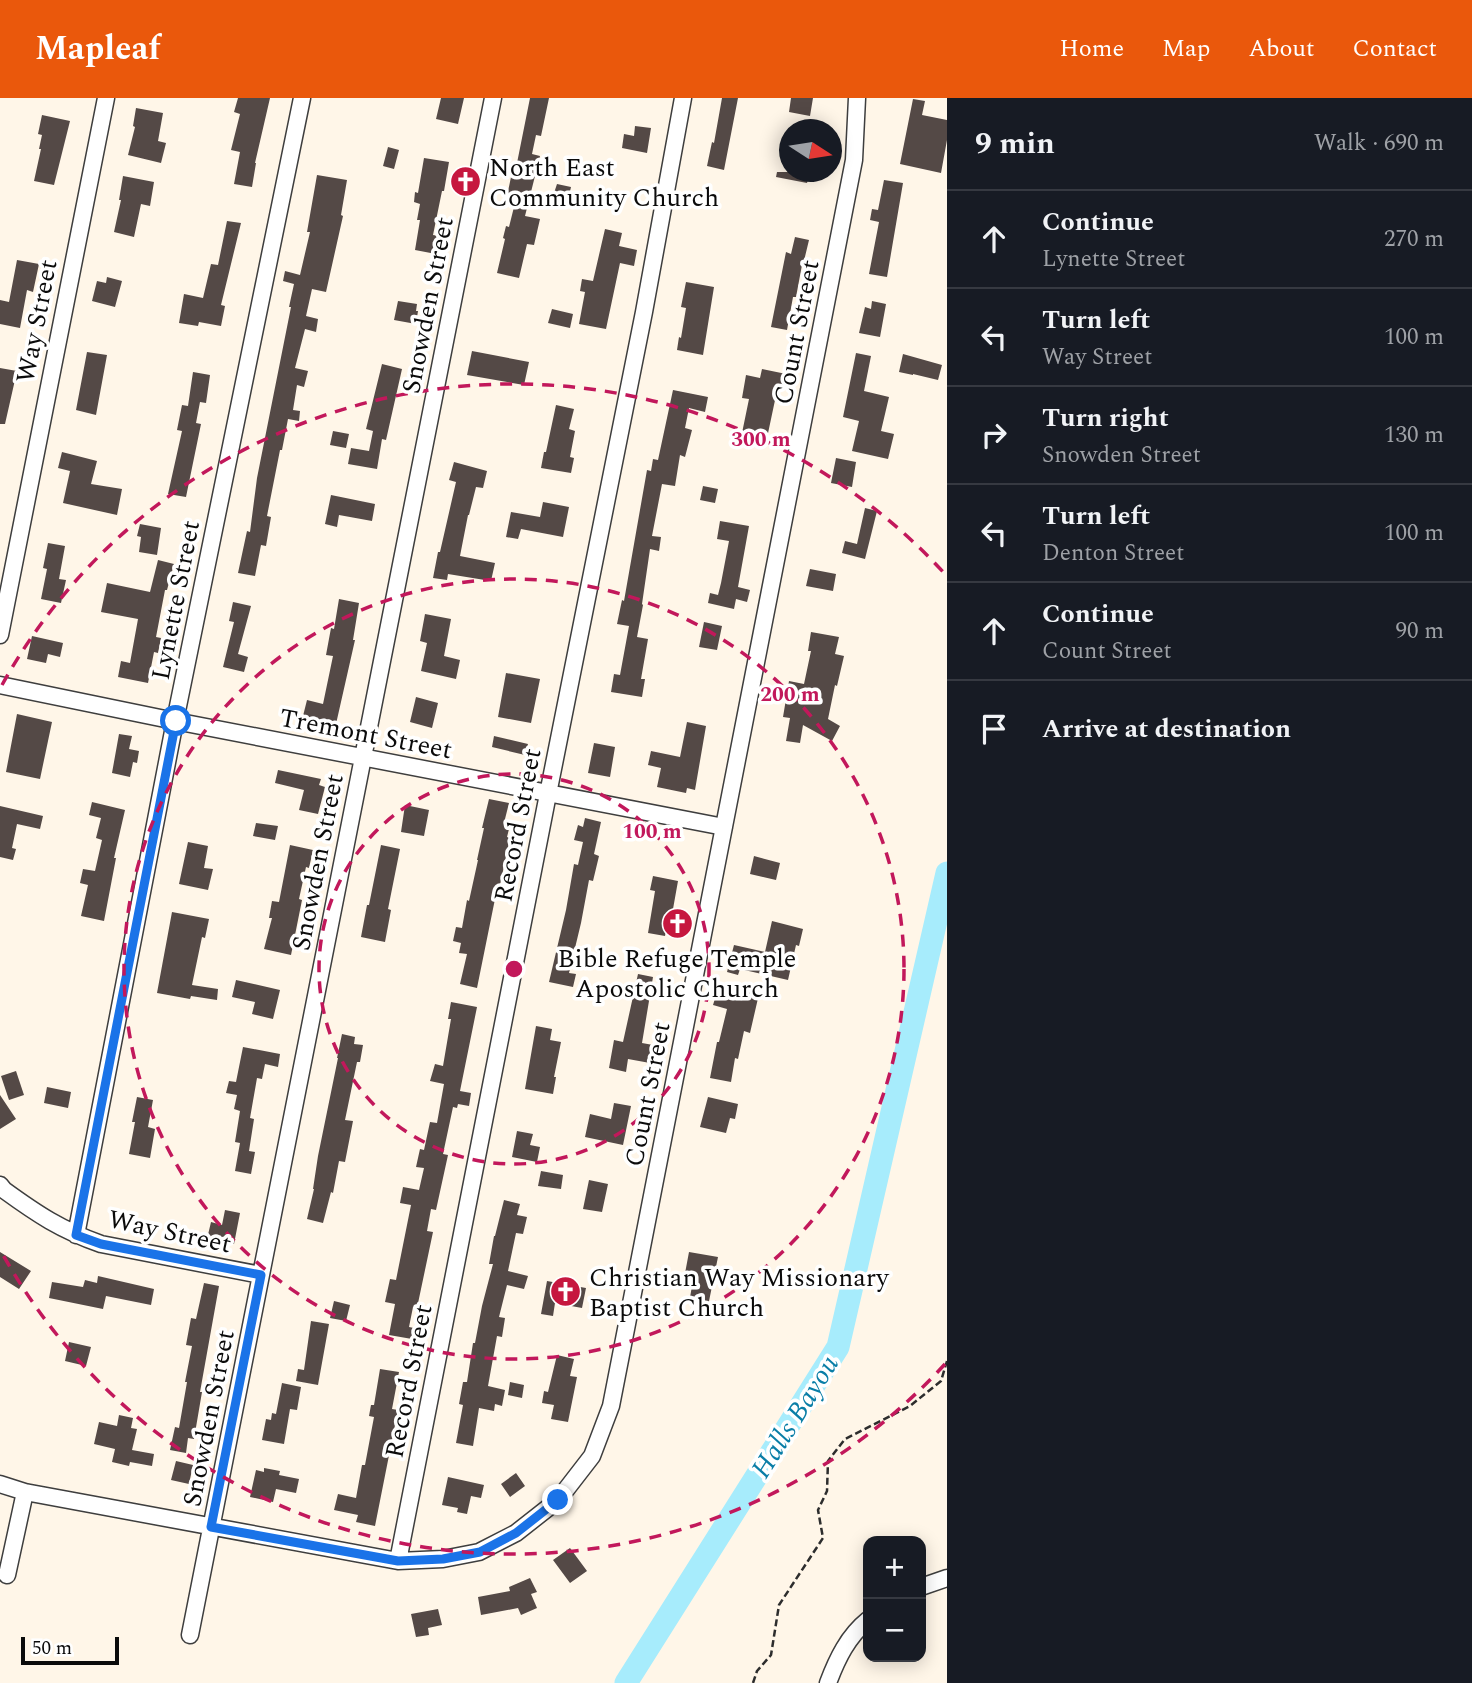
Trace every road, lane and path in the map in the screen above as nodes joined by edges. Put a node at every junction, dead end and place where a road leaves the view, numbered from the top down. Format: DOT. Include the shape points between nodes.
graph roads {
  1 [pos="106,98"];
  2 [pos="302,98"];
  3 [pos="493,98"];
  4 [pos="683,98"];
  5 [pos="857,98"];
  6 [pos="0,635"];
  7 [pos="0,685"];
  8 [pos="176,721"];
  9 [pos="362,758"];
  10 [pos="548,794"];
  11 [pos="724,827"];
  12 [pos="0,1185"];
  13 [pos="76,1235"];
  14 [pos="261,1275"];
  15 [pos="947,1361"];
  16 [pos="0,1484"];
  17 [pos="25,1492"];
  18 [pos="211,1527"];
  19 [pos="398,1561"];
  20 [pos="7,1575"];
  21 [pos="947,1578"];
  22 [pos="926,1585"];
  23 [pos="863,1624"];
  24 [pos="190,1635"];
  25 [pos="753,1683"];
  26 [pos="828,1683"];
  1 -- 6 [label="street, Way Street"];
  2 -- 8 [label="street, Lynette Street"];
  3 -- 9 [label="street, Snowden Street"];
  4 -- 10 [label="street, Record Street"];
  5 -- 11 [label="street, Count Street" via="854,160"];
  7 -- 8 [label="street, Tremont Street"];
  8 -- 9 [label="street, Tremont Street"];
  8 -- 13 [label="street, Lynette Street"];
  9 -- 10 [label="street, Tremont Street"];
  9 -- 14 [label="street, Snowden Street"];
  10 -- 11 [label="street, Tremont Street"];
  10 -- 19 [label="street, Record Street"];
  11 -- 19 [label="street, Count Street" via="611,1406 592,1455 558,1500 516,1533 480,1552"];
  12 -- 13 [label="street, Way Street"];
  13 -- 14 [label="street, Way Street" via="101,1244"];
  14 -- 18 [label="street, Snowden Street"];
  15 -- 25 [label="path" via="941,1381 909,1406 845,1439 828,1461 827,1491 818,1510 823,1538 779,1605 771,1655"];
  16 -- 17 [label="street, Count Street"];
  17 -- 18 [label="street, Count Street"];
  17 -- 20 [label="street"];
  18 -- 19 [label="street, Count Street"];
  18 -- 24 [label="street, Snowden Street"];
  21 -- 22 [label="street"];
  23 -- 26 [label="street" via="838,1657"];
}
